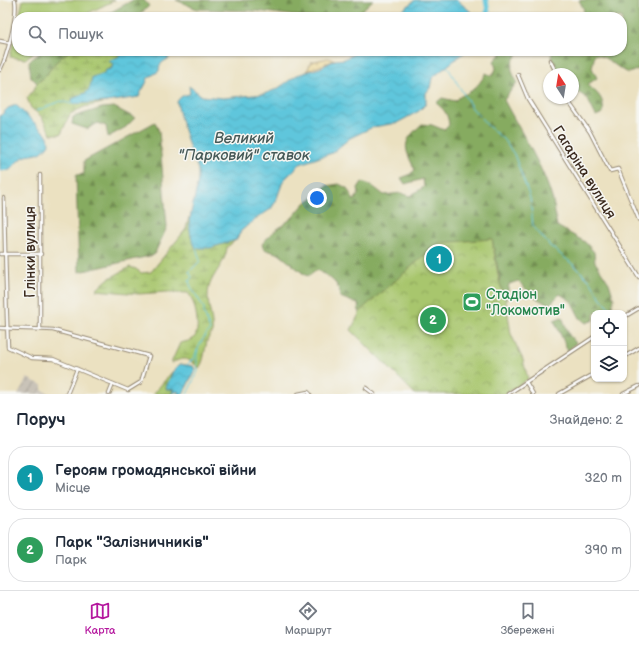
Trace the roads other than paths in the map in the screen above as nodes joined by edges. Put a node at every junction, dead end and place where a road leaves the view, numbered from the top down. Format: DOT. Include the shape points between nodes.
graph roads {
  1 [pos="15,0"];
  2 [pos="14,12"];
  3 [pos="12,26"];
  4 [pos="0,41"];
  5 [pos="10,43"];
  6 [pos="550,60"];
  7 [pos="554,68"];
  8 [pos="0,70"];
  9 [pos="518,75"];
  10 [pos="570,104"];
  11 [pos="40,175"];
  12 [pos="4,198"];
  13 [pos="639,220"];
  14 [pos="0,254"];
  15 [pos="5,254"];
  16 [pos="41,254"];
  17 [pos="639,277"];
  18 [pos="639,308"];
  19 [pos="627,315"];
  20 [pos="0,328"];
  21 [pos="7,329"];
  22 [pos="40,329"];
  23 [pos="591,339"];
  24 [pos="639,348"];
  25 [pos="627,355"];
  26 [pos="77,369"];
  27 [pos="591,376"];
  28 [pos="526,382"];
  29 [pos="113,384"];
  30 [pos="639,386"];
  31 [pos="366,388"];
  32 [pos="67,394"];
  33 [pos="109,394"];
  34 [pos="298,394"];
  35 [pos="310,394"];
  36 [pos="374,394"];
  37 [pos="508,394"];
  38 [pos="533,394"];
  39 [pos="559,394"];
  40 [pos="623,394"];
  1 -- 2 [label="street"];
  3 -- 5 [label="street"];
  4 -- 5 [label="street"];
  5 -- 8 [label="street"];
  6 -- 7 [label="street"];
  9 -- 17 [label="street, Гагаріна вулиця" via="528,99"];
  10 -- 13 [label="street" via="590,132 610,171 618,169"];
  11 -- 16 [label="street, Глінки вулиця"];
  12 -- 15 [label="street"];
  14 -- 15 [label="street"];
  15 -- 16 [label="street"];
  15 -- 21 [label="street"];
  16 -- 22 [label="street, Глінки вулиця"];
  18 -- 19 [label="street"];
  20 -- 21 [label="street"];
  21 -- 22 [label="street"];
  21 -- 26 [label="street" via="8,347 32,358 47,357"];
  22 -- 29 [label="street" via="68,333 149,356 141,382 130,390"];
  23 -- 28 [label="street"];
  24 -- 25 [label="street"];
  26 -- 29 [label="street"];
  26 -- 32 [label="street"];
  27 -- 39 [label="street"];
  28 -- 37 [label="street"];
  28 -- 38 [label="street"];
  29 -- 33 [label="street"];
  30 -- 40 [label="street"];
  31 -- 36 [label="street"];
  34 -- 35 [label="street"];
}
